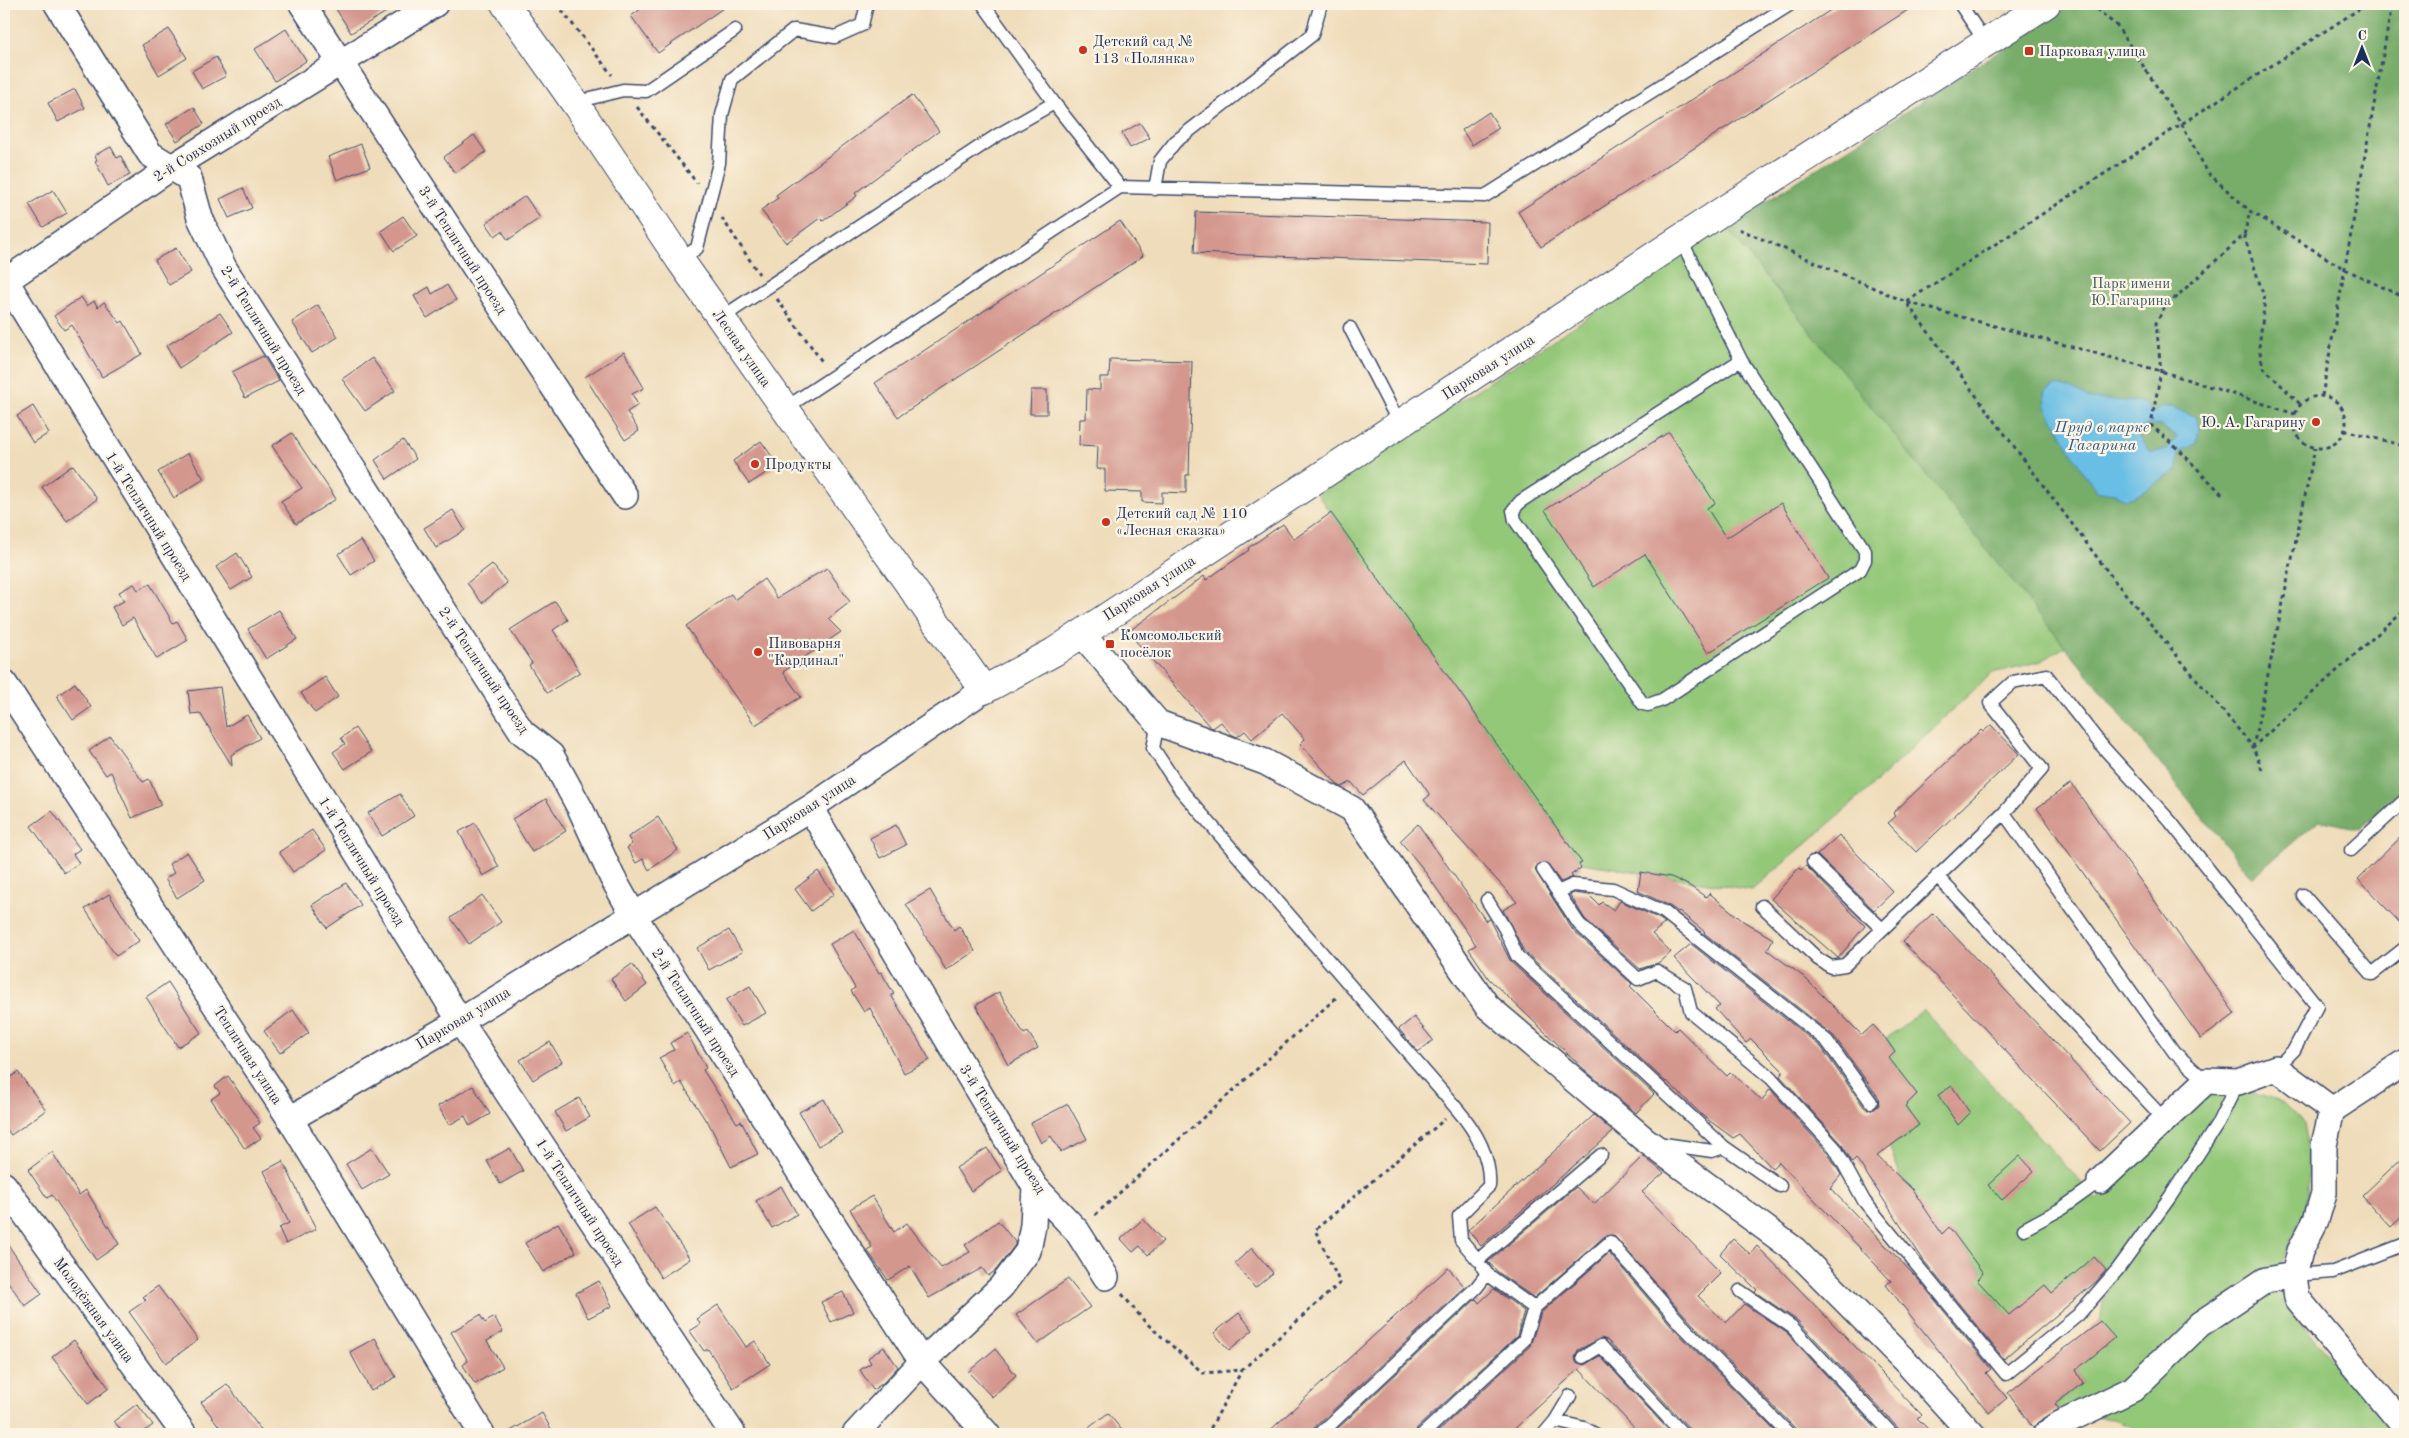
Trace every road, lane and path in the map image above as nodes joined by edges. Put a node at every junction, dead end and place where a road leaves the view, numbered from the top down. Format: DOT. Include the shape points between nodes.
graph roads {
  1 [pos="57,4"];
  2 [pos="302,4"];
  3 [pos="435,4"];
  4 [pos="866,4"];
  5 [pos="983,4"];
  6 [pos="1321,4"];
  7 [pos="1791,4"];
  8 [pos="1960,4"];
  9 [pos="2046,4"];
  10 [pos="2090,4"];
  11 [pos="2367,4"];
  12 [pos="2392,4"];
  13 [pos="507,5"];
  14 [pos="735,30"];
  15 [pos="1986,43"];
  16 [pos="339,63"];
  17 [pos="1054,103"];
  18 [pos="577,106"];
  19 [pos="2182,124"];
  20 [pos="172,166"];
  21 [pos="1120,187"];
  22 [pos="1155,189"];
  23 [pos="1724,210"];
  24 [pos="2250,211"];
  25 [pos="2244,236"];
  26 [pos="1681,240"];
  27 [pos="680,260"];
  28 [pos="2343,268"];
  29 [pos="4,280"];
  30 [pos="2405,298"];
  31 [pos="1906,302"];
  32 [pos="721,318"];
  33 [pos="1350,328"];
  34 [pos="1742,360"];
  35 [pos="2161,371"];
  36 [pos="2322,396"];
  37 [pos="2301,404"];
  38 [pos="784,408"];
  39 [pos="2295,414"];
  40 [pos="1400,425"];
  41 [pos="2344,430"];
  42 [pos="2405,446"];
  43 [pos="2314,448"];
  44 [pos="2222,494"];
  45 [pos="625,496"];
  46 [pos="2405,609"];
  47 [pos="1081,633"];
  48 [pos="4,683"];
  49 [pos="984,690"];
  50 [pos="1158,723"];
  51 [pos="2252,747"];
  52 [pos="2262,770"];
  53 [pos="2405,800"];
  54 [pos="810,808"];
  55 [pos="2004,813"];
  56 [pos="2350,850"];
  57 [pos="1813,862"];
  58 [pos="1543,870"];
  59 [pos="1938,876"];
  60 [pos="1558,892"];
  61 [pos="2303,895"];
  62 [pos="1487,900"];
  63 [pos="1762,906"];
  64 [pos="634,916"];
  65 [pos="1882,929"];
  66 [pos="2405,948"];
  67 [pos="1350,986"];
  68 [pos="460,1021"];
  69 [pos="2405,1062"];
  70 [pos="2276,1068"];
  71 [pos="2206,1080"];
  72 [pos="2238,1082"];
  73 [pos="1871,1102"];
  74 [pos="1457,1109"];
  75 [pos="2332,1110"];
  76 [pos="290,1118"];
  77 [pos="2164,1119"];
  78 [pos="1648,1142"];
  79 [pos="1724,1147"];
  80 [pos="1601,1155"];
  81 [pos="2100,1181"];
  82 [pos="4,1185"];
  83 [pos="1780,1186"];
  84 [pos="1035,1187"];
  85 [pos="2024,1229"];
  86 [pos="1078,1231"];
  87 [pos="2405,1244"];
  88 [pos="1478,1260"];
  89 [pos="1487,1274"];
  90 [pos="2294,1275"];
  91 [pos="1106,1277"];
  92 [pos="1740,1291"];
  93 [pos="1534,1308"];
  94 [pos="1583,1356"];
  95 [pos="922,1362"];
  96 [pos="1242,1370"];
  97 [pos="1570,1396"];
  98 [pos="1556,1421"];
  99 [pos="2405,1427"];
  100 [pos="2061,1431"];
  101 [pos="184,1434"];
  102 [pos="482,1434"];
  103 [pos="734,1434"];
  104 [pos="855,1434"];
  105 [pos="987,1434"];
  106 [pos="1204,1434"];
  107 [pos="1320,1434"];
  108 [pos="1423,1434"];
  109 [pos="1545,1434"];
  110 [pos="1596,1434"];
  111 [pos="1683,1434"];
  112 [pos="1789,1434"];
  113 [pos="1892,1434"];
  114 [pos="1972,1434"];
  1 -- 20 [label="street, 2-й Тепличный проезд" via="150,154"];
  2 -- 16 [label="street, 3-й Тепличный проезд"];
  3 -- 16 [label="street, 2-й Совхозный проезд"];
  4 -- 27 [label="lane" via="862,25 835,36 794,30 732,79 722,115 719,163 697,248"];
  5 -- 17 [label="lane"];
  6 -- 22 [label="lane" via="1312,35 1175,142 1160,161"];
  7 -- 22 [label="lane" via="1485,196"];
  8 -- 15 [label="lane"];
  9 -- 15 [label="street, Парковая улица"];
  10 -- 19 [label="path" via="2117,26"];
  11 -- 19 [label="path"];
  12 -- 28 [label="path"];
  13 -- 18 [label="street, Лесная улица"];
  14 -- 18 [label="lane" via="646,91 623,90 592,98"];
  15 -- 23 [label="street, Парковая улица"];
  16 -- 20 [label="street, 2-й Совхозный проезд"];
  16 -- 45 [label="street, 3-й Тепличный проезд"];
  17 -- 21 [label="lane"];
  17 -- 32 [label="lane" via="996,136"];
  18 -- 27 [label="street, Лесная улица"];
  19 -- 24 [label="path" via="2208,173"];
  19 -- 31 [label="path"];
  20 -- 29 [label="street, 2-й Совхозный проезд"];
  20 -- 64 [label="street, 2-й Тепличный проезд" via="189,178 200,218 224,268 522,732 551,755"];
  21 -- 22 [label="lane"];
  21 -- 38 [label="lane"];
  23 -- 26 [label="street, Парковая улица"];
  23 -- 31 [label="path" via="1738,228"];
  24 -- 25 [label="path"];
  24 -- 28 [label="path"];
  25 -- 35 [label="path" via="2164,308 2156,324"];
  25 -- 37 [label="path" via="2265,300 2259,347 2264,367"];
  26 -- 34 [label="lane"];
  26 -- 40 [label="street, Парковая улица"];
  27 -- 32 [label="street, Лесная улица"];
  28 -- 30 [label="path"];
  28 -- 36 [label="path"];
  29 -- 68 [label="street, 1-й Тепличный проезд"];
  31 -- 35 [label="path"];
  31 -- 51 [label="path" via="2114,580"];
  32 -- 38 [label="street, Лесная улица"];
  33 -- 40 [label="lane"];
  34 -- 34 [label="lane" via="1521,501 1513,510 1515,520 1643,704 1662,700 1860,570 1865,560 1865,551"];
  35 -- 39 [label="path"];
  35 -- 44 [label="path" via="2151,425"];
  36 -- 37 [label="path"];
  36 -- 41 [label="path" via="2331,399 2344,412"];
  37 -- 39 [label="path"];
  38 -- 49 [label="street, Лесная улица"];
  39 -- 43 [label="path" via="2297,435"];
  40 -- 47 [label="street, Парковая улица"];
  41 -- 42 [label="path"];
  41 -- 43 [label="path" via="2333,445"];
  43 -- 51 [label="path"];
  46 -- 51 [label="path"];
  47 -- 49 [label="street, Парковая улица" via="1054,652"];
  47 -- 50 [label="street"];
  48 -- 76 [label="street, Тепличная улица"];
  49 -- 54 [label="street, Парковая улица"];
  50 -- 67 [label="lane" via="1153,748 1180,788"];
  50 -- 78 [label="street" via="1265,762 1352,809 1487,1006"];
  51 -- 52 [label="path"];
  53 -- 56 [label="lane"];
  54 -- 64 [label="street, Парковая улица"];
  54 -- 84 [label="street, 3-й Тепличный проезд"];
  55 -- 59 [label="lane"];
  55 -- 70 [label="lane" via="2042,769 1990,704 2013,682 2046,675 2102,746 2170,821 2317,1006 2294,1050"];
  55 -- 71 [label="lane" via="2174,1052"];
  57 -- 65 [label="lane"];
  58 -- 60 [label="lane"];
  59 -- 65 [label="lane"];
  59 -- 77 [label="lane"];
  60 -- 72 [label="lane" via="1579,924 1638,979 1657,971 1685,988 1691,1012 1771,1078 1835,1148 1864,1201 2006,1374 2078,1314 2118,1268 2217,1125"];
  60 -- 73 [label="lane" via="1574,884 1613,889 1664,912 1827,1041"];
  61 -- 66 [label="lane" via="2372,974"];
  62 -- 79 [label="lane" via="1517,956"];
  63 -- 65 [label="lane" via="1818,959 1831,967 1845,965"];
  64 -- 68 [label="street, Парковая улица"];
  64 -- 95 [label="street, 2-й Тепличный проезд"];
  67 -- 74 [label="lane"];
  67 -- 86 [label="path"];
  68 -- 76 [label="street, Парковая улица"];
  68 -- 103 [label="street, 1-й Тепличный проезд"];
  69 -- 75 [label="street"];
  70 -- 72 [label="street"];
  70 -- 75 [label="street"];
  71 -- 72 [label="street"];
  71 -- 77 [label="street"];
  74 -- 88 [label="lane" via="1481,1144 1490,1172 1489,1186 1460,1216 1461,1240"];
  74 -- 96 [label="path" via="1314,1230 1340,1283"];
  75 -- 90 [label="street" via="2324,1145 2324,1193 2316,1220 2300,1251"];
  76 -- 102 [label="street, Тепличная улица"];
  77 -- 81 [label="street"];
  78 -- 79 [label="lane" via="1712,1151"];
  78 -- 114 [label="street" via="1795,1250 1909,1364"];
  79 -- 83 [label="lane"];
  80 -- 88 [label="lane"];
  81 -- 85 [label="lane" via="2061,1209"];
  82 -- 101 [label="street, Молодёжная улица"];
  84 -- 86 [label="street, 3-й Тепличный проезд"];
  84 -- 95 [label="street" via="1028,1251 1001,1287"];
  86 -- 91 [label="street, 3-й Тепличный проезд"];
  87 -- 90 [label="lane" via="2333,1272"];
  88 -- 89 [label="lane"];
  89 -- 93 [label="lane"];
  89 -- 107 [label="lane"];
  90 -- 99 [label="street" via="2297,1298"];
  90 -- 100 [label="street" via="2266,1280 2200,1324 2133,1389"];
  91 -- 96 [label="path" via="1145,1322 1203,1373"];
  92 -- 113 [label="lane" via="1792,1327"];
  93 -- 108 [label="lane" via="1524,1340"];
  93 -- 112 [label="lane" via="1610,1242 1682,1325"];
  94 -- 111 [label="lane" via="1601,1346"];
  95 -- 104 [label="street"];
  95 -- 105 [label="street, 2-й Тепличный проезд"];
  96 -- 106 [label="path" via="1210,1429"];
  97 -- 98 [label="lane"];
  98 -- 109 [label="lane"];
  98 -- 110 [label="lane"];
}
